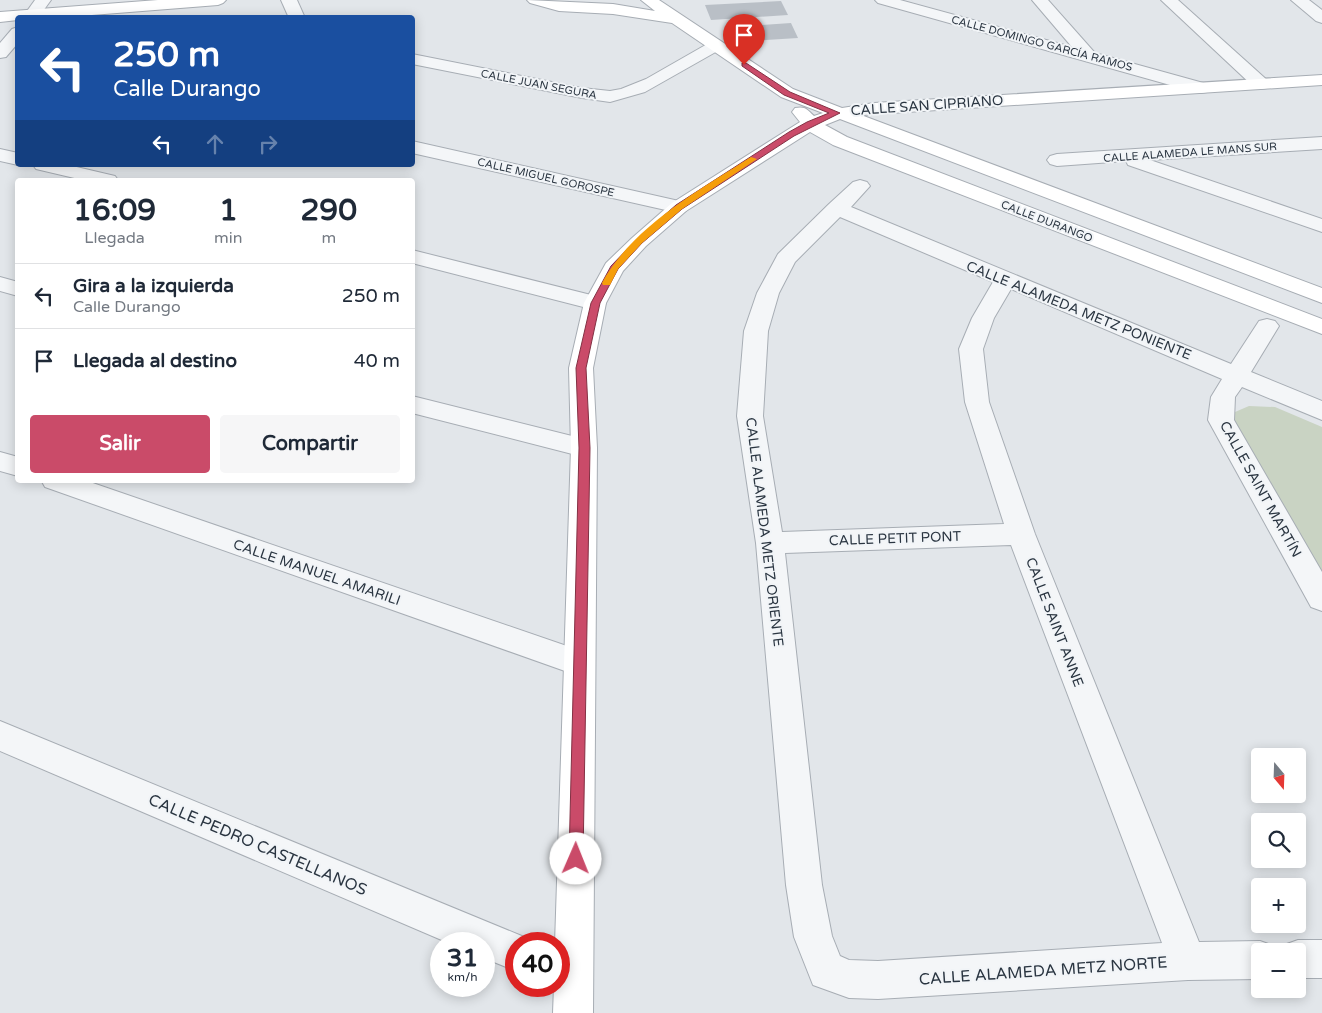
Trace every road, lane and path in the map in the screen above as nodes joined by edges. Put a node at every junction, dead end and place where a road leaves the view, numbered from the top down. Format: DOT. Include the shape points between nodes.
graph roads {
  1 [pos="43,0"];
  2 [pos="218,0"];
  3 [pos="289,0"];
  4 [pos="535,0"];
  5 [pos="634,0"];
  6 [pos="649,0"];
  7 [pos="883,0"];
  8 [pos="1040,0"];
  9 [pos="1168,0"];
  10 [pos="1299,0"];
  11 [pos="180,2"];
  12 [pos="906,3"];
  13 [pos="613,9"];
  14 [pos="32,15"];
  15 [pos="42,15"];
  16 [pos="296,15"];
  17 [pos="0,16"];
  18 [pos="15,16"];
  19 [pos="1322,18"];
  20 [pos="674,19"];
  21 [pos="15,36"];
  22 [pos="715,46"];
  23 [pos="0,53"];
  24 [pos="15,56"];
  25 [pos="1088,56"];
  26 [pos="415,60"];
  27 [pos="1322,80"];
  28 [pos="1261,84"];
  29 [pos="1201,88"];
  30 [pos="787,93"];
  31 [pos="836,113"];
  32 [pos="810,124"];
  33 [pos="1322,143"];
  34 [pos="415,148"];
  35 [pos="0,155"];
  36 [pos="1123,157"];
  37 [pos="15,158"];
  38 [pos="1057,160"];
  39 [pos="52,167"];
  40 [pos="99,178"];
  41 [pos="860,186"];
  42 [pos="679,207"];
  43 [pos="836,208"];
  44 [pos="1322,226"];
  45 [pos="415,257"];
  46 [pos="1006,280"];
  47 [pos="0,284"];
  48 [pos="15,288"];
  49 [pos="1322,296"];
  50 [pos="595,303"];
  51 [pos="1267,326"];
  52 [pos="1322,327"];
  53 [pos="1236,375"];
  54 [pos="415,405"];
  55 [pos="1322,411"];
  56 [pos="584,448"];
  57 [pos="0,461"];
  58 [pos="15,466"];
  59 [pos="63,483"];
  60 [pos="1021,534"];
  61 [pos="770,543"];
  62 [pos="1322,599"];
  63 [pos="579,663"];
  64 [pos="0,736"];
  65 [pos="570,932"];
  66 [pos="505,947"];
  67 [pos="1322,958"];
  68 [pos="1306,959"];
  69 [pos="1251,960"];
  70 [pos="1188,961"];
  71 [pos="827,971"];
  1 -- 14 [label="street"];
  2 -- 11 [label="street"];
  3 -- 16 [label="street"];
  4 -- 13 [label="street, CALLE DURANGO" via="559,6"];
  5 -- 13 [label="street"];
  6 -- 20 [label="street, CALLE DURANGO"];
  7 -- 12 [label="street, CALLE DOMINGO GARCÍA RAMOS"];
  8 -- 25 [label="street"];
  9 -- 28 [label="street"];
  10 -- 19 [label="street"];
  11 -- 15 [label="street"];
  12 -- 25 [label="street, CALLE DOMINGO GARCÍA RAMOS"];
  13 -- 20 [label="street, CALLE DURANGO"];
  17 -- 18 [label="street"];
  20 -- 22 [label="street, CALLE DURANGO"];
  21 -- 23 [label="street"];
  22 -- 26 [label="street, CALLE JUAN SEGURA" via="649,83 624,94 601,97"];
  22 -- 30 [label="street, CALLE DURANGO"];
  23 -- 24 [label="street"];
  25 -- 29 [label="street, CALLE DOMINGO GARCÍA RAMOS"];
  27 -- 28 [label="street, CALLE SAN CIPRIANO"];
  28 -- 29 [label="street, CALLE SAN CIPRIANO"];
  29 -- 31 [label="street, CALLE SAN CIPRIANO" via="851,109"];
  30 -- 31 [label="street, CALLE DURANGO"];
  30 -- 32 [label="street, CALLE DURANGO"];
  31 -- 32 [label="street, CALLE SAN CIPRIANO"];
  31 -- 49 [label="street, CALLE DURANGO"];
  32 -- 42 [label="street, CALLE SAN CIPRIANO"];
  32 -- 52 [label="street, CALLE DURANGO" via="840,141"];
  33 -- 36 [label="street, CALLE ALAMEDA LE MANS SUR"];
  34 -- 42 [label="street, CALLE MIGUEL GOROSPE"];
  35 -- 37 [label="street"];
  36 -- 38 [label="street, CALLE ALAMEDA LE MANS SUR"];
  36 -- 44 [label="street"];
  39 -- 40 [label="street"];
  41 -- 43 [label="street, CALLE ALAMEDA METZ ORIENTE"];
  42 -- 50 [label="street, CALLE SAN CIPRIANO" via="614,268"];
  43 -- 46 [label="street, CALLE ALAMEDA METZ PONIENTE"];
  43 -- 61 [label="street, CALLE ALAMEDA METZ ORIENTE" via="786,259 768,293 756,331 750,416"];
  45 -- 50 [label="street"];
  46 -- 53 [label="street, CALLE ALAMEDA METZ PONIENTE"];
  46 -- 60 [label="street, CALLE SAINT ANNE" via="982,318 971,349 977,402"];
  47 -- 48 [label="street"];
  50 -- 56 [label="street, CALLE SAN CIPRIANO" via="581,368"];
  51 -- 53 [label="street, CALLE SAINT MARTÍN"];
  53 -- 55 [label="street, CALLE ALAMEDA METZ PONIENTE"];
  53 -- 62 [label="street, CALLE SAINT MARTÍN" via="1222,397 1221,420"];
  54 -- 56 [label="street"];
  56 -- 63 [label="street, CALLE SAN CIPRIANO"];
  57 -- 58 [label="street"];
  59 -- 63 [label="street, CALLE MANUEL AMARILI"];
  60 -- 61 [label="street, CALLE PETIT PONT"];
  60 -- 70 [label="street, CALLE SAINT ANNE"];
  61 -- 71 [label="street, CALLE ALAMEDA METZ ORIENTE" via="804,885 812,937"];
  63 -- 65 [label="street, CALLE SAN CIPRIANO"];
  64 -- 66 [label="street, CALLE PEDRO CASTELLANOS"];
  67 -- 68 [label="street"];
  69 -- 70 [label="street, CALLE ALAMEDA METZ NORTE"];
  70 -- 71 [label="street, CALLE ALAMEDA METZ NORTE" via="878,980 848,979"];
}
